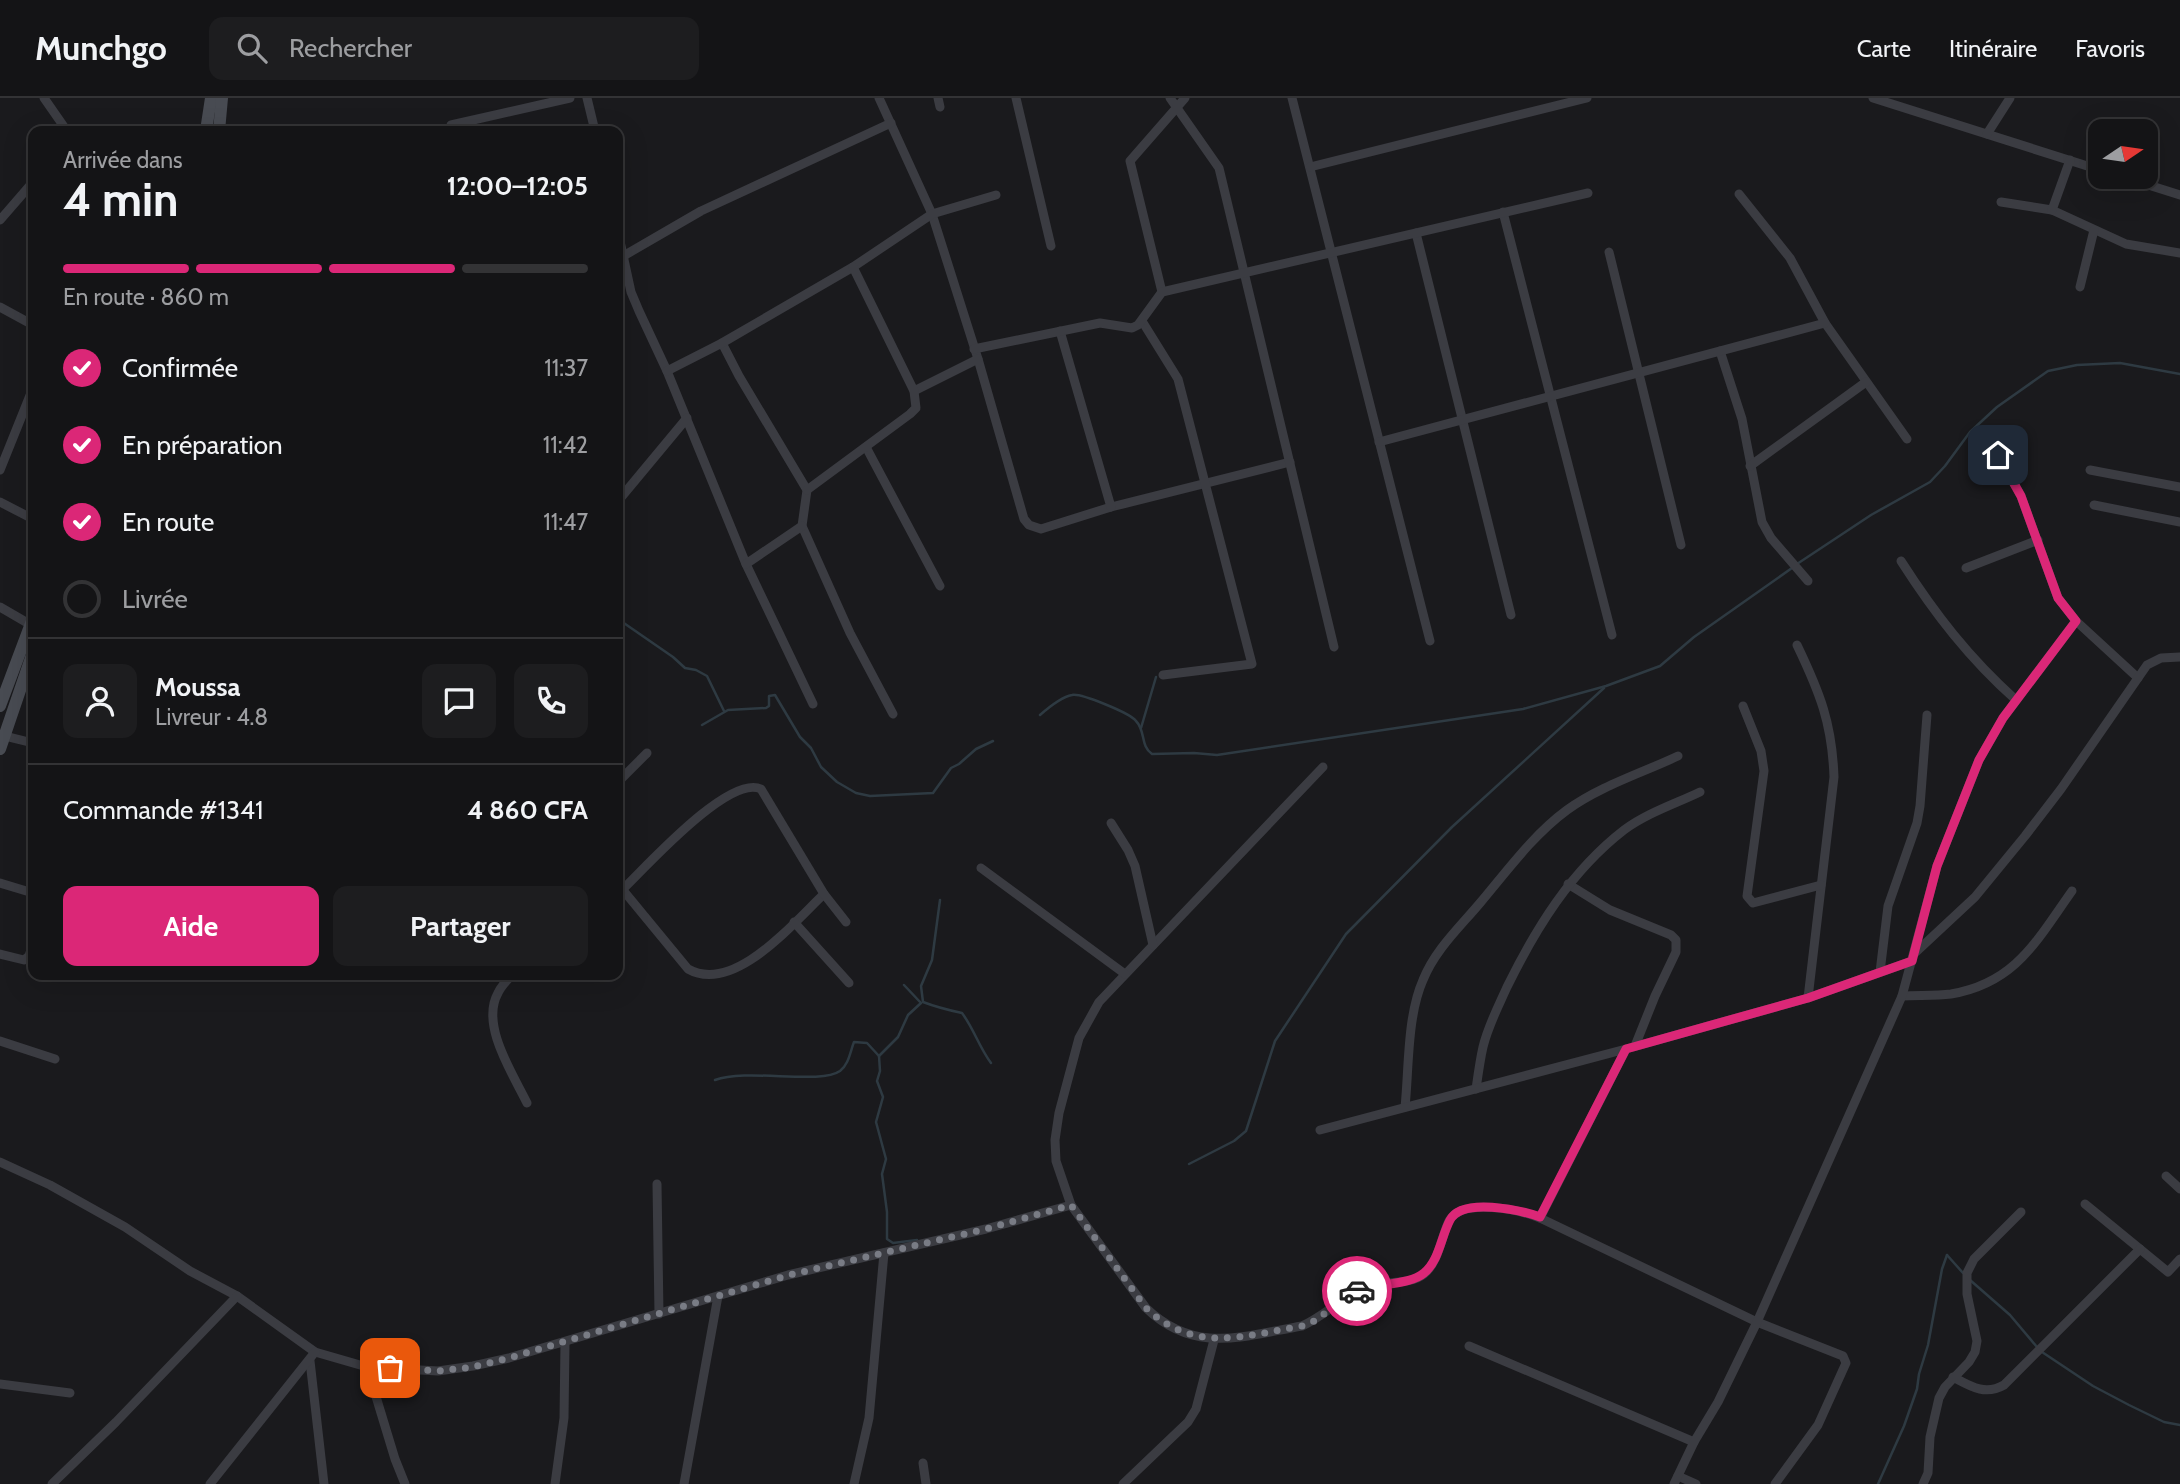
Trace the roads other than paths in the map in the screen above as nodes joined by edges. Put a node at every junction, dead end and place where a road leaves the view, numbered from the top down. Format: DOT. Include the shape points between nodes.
graph roads {
  1 [pos="44,98"];
  2 [pos="211,98"];
  3 [pos="222,98"];
  4 [pos="570,98"];
  5 [pos="587,98"];
  6 [pos="882,98"];
  7 [pos="1016,98"];
  8 [pos="1170,98"];
  9 [pos="1185,98"];
  10 [pos="1292,98"];
  11 [pos="1587,98"];
  12 [pos="1873,98"];
  13 [pos="2010,98"];
  14 [pos="1177,107"];
  15 [pos="891,124"];
  16 [pos="451,125"];
  17 [pos="64,126"];
  18 [pos="207,126"];
  19 [pos="219,126"];
  20 [pos="594,126"];
  21 [pos="1987,134"];
  22 [pos="2070,160"];
  23 [pos="2088,166"];
  24 [pos="1310,167"];
  25 [pos="28,188"];
  26 [pos="2158,188"];
  27 [pos="1588,192"];
  28 [pos="1739,194"];
  29 [pos="996,195"];
  30 [pos="2180,195"];
  31 [pos="2001,202"];
  32 [pos="2052,210"];
  33 [pos="1503,212"];
  34 [pos="933,214"];
  35 [pos="0,220"];
  36 [pos="2094,230"];
  37 [pos="1416,233"];
  38 [pos="1051,246"];
  39 [pos="1609,252"];
  40 [pos="1332,253"];
  41 [pos="2180,253"];
  42 [pos="623,255"];
  43 [pos="623,267"];
  44 [pos="853,267"];
  45 [pos="1244,273"];
  46 [pos="2080,287"];
  47 [pos="1163,292"];
  48 [pos="0,307"];
  49 [pos="28,320"];
  50 [pos="1142,321"];
  51 [pos="1825,323"];
  52 [pos="1060,331"];
  53 [pos="722,344"];
  54 [pos="974,349"];
  55 [pos="1720,351"];
  56 [pos="978,359"];
  57 [pos="667,371"];
  58 [pos="1638,373"];
  59 [pos="1866,382"];
  60 [pos="914,391"];
  61 [pos="1549,397"];
  62 [pos="28,400"];
  63 [pos="687,418"];
  64 [pos="1463,419"];
  65 [pos="1985,432"];
  66 [pos="1907,439"];
  67 [pos="1379,442"];
  68 [pos="866,447"];
  69 [pos="1290,462"];
  70 [pos="1750,466"];
  71 [pos="0,470"];
  72 [pos="2090,470"];
  73 [pos="1206,483"];
  74 [pos="2180,487"];
  75 [pos="807,490"];
  76 [pos="623,495"];
  77 [pos="0,502"];
  78 [pos="2094,505"];
  79 [pos="1111,507"];
  80 [pos="28,516"];
  81 [pos="2180,522"];
  82 [pos="802,526"];
  83 [pos="2038,540"];
  84 [pos="1681,545"];
  85 [pos="1901,561"];
  86 [pos="746,564"];
  87 [pos="1966,568"];
  88 [pos="1808,581"];
  89 [pos="940,586"];
  90 [pos="0,607"];
  91 [pos="1511,615"];
  92 [pos="28,620"];
  93 [pos="2076,621"];
  94 [pos="28,632"];
  95 [pos="1612,635"];
  96 [pos="1430,641"];
  97 [pos="1797,645"];
  98 [pos="1334,647"];
  99 [pos="2180,657"];
  100 [pos="28,665"];
  101 [pos="1163,675"];
  102 [pos="2138,678"];
  103 [pos="2017,700"];
  104 [pos="1,703"];
  105 [pos="813,704"];
  106 [pos="1743,706"];
  107 [pos="894,714"];
  108 [pos="1927,715"];
  109 [pos="2,735"];
  110 [pos="28,742"];
  111 [pos="0,749"];
  112 [pos="647,754"];
  113 [pos="1678,757"];
  114 [pos="1323,767"];
  115 [pos="623,777"];
  116 [pos="1700,792"];
  117 [pos="1111,823"];
  118 [pos="981,868"];
  119 [pos="0,883"];
  120 [pos="623,884"];
  121 [pos="1568,884"];
  122 [pos="1821,885"];
  123 [pos="28,891"];
  124 [pos="623,891"];
  125 [pos="2071,891"];
  126 [pos="824,894"];
  127 [pos="794,922"];
  128 [pos="846,922"];
  129 [pos="1153,945"];
  130 [pos="0,954"];
  131 [pos="28,957"];
  132 [pos="1914,957"];
  133 [pos="1880,972"];
  134 [pos="1125,974"];
  135 [pos="508,980"];
  136 [pos="849,983"];
  137 [pos="1902,996"];
  138 [pos="1808,998"];
  139 [pos="0,1041"];
  140 [pos="1630,1048"];
  141 [pos="55,1059"];
  142 [pos="1476,1089"];
  143 [pos="527,1103"];
  144 [pos="1405,1107"];
  145 [pos="1320,1130"];
  146 [pos="0,1162"];
  147 [pos="2165,1176"];
  148 [pos="657,1184"];
  149 [pos="2180,1189"];
  150 [pos="2085,1204"];
  151 [pos="1071,1205"];
  152 [pos="2021,1212"];
  153 [pos="1540,1217"];
  154 [pos="2140,1249"];
  155 [pos="884,1253"];
  156 [pos="2180,1259"];
  157 [pos="237,1296"];
  158 [pos="718,1296"];
  159 [pos="659,1314"];
  160 [pos="1757,1322"];
  161 [pos="1214,1340"];
  162 [pos="565,1343"];
  163 [pos="1469,1346"];
  164 [pos="313,1357"];
  165 [pos="367,1367"];
  166 [pos="1953,1377"];
  167 [pos="0,1384"];
  168 [pos="70,1393"];
  169 [pos="1694,1442"];
  170 [pos="923,1463"];
  171 [pos="1676,1480"];
  172 [pos="52,1484"];
  173 [pos="210,1484"];
  174 [pos="324,1484"];
  175 [pos="405,1484"];
  176 [pos="555,1484"];
  177 [pos="684,1484"];
  178 [pos="855,1484"];
  179 [pos="926,1484"];
  180 [pos="1123,1484"];
  181 [pos="1696,1484"];
  182 [pos="1775,1484"];
  183 [pos="1923,1484"];
  1 -- 17 [label="street"];
  2 -- 18 [label="main road"];
  3 -- 19 [label="main road"];
  4 -- 16 [label="street"];
  5 -- 20 [label="street"];
  6 -- 15 [label="street"];
  6 -- 34 [label="street"];
  7 -- 38 [label="street"];
  8 -- 14 [label="street"];
  9 -- 14 [label="street"];
  10 -- 24 [label="street"];
  11 -- 24 [label="street"];
  12 -- 21 [label="street"];
  13 -- 21 [label="street"];
  14 -- 45 [label="street" via="1219,168"];
  14 -- 47 [label="street" via="1130,161"];
  15 -- 34 [label="street"];
  15 -- 42 [label="street" via="701,211"];
  21 -- 22 [label="street"];
  22 -- 23 [label="street"];
  22 -- 32 [label="street"];
  24 -- 40 [label="street"];
  25 -- 35 [label="street"];
  26 -- 30 [label="street"];
  27 -- 33 [label="street"];
  28 -- 51 [label="street" via="1790,258"];
  29 -- 34 [label="street"];
  31 -- 32 [label="street"];
  32 -- 36 [label="street"];
  33 -- 37 [label="street"];
  33 -- 61 [label="street"];
  34 -- 44 [label="street"];
  34 -- 54 [label="street"];
  36 -- 41 [label="street" via="2126,244"];
  36 -- 46 [label="street"];
  37 -- 40 [label="street"];
  37 -- 64 [label="street"];
  39 -- 58 [label="street"];
  40 -- 45 [label="street"];
  40 -- 67 [label="street"];
  43 -- 57 [label="street"];
  44 -- 53 [label="street"];
  44 -- 60 [label="street"];
  45 -- 47 [label="street"];
  45 -- 69 [label="street"];
  47 -- 50 [label="street"];
  48 -- 49 [label="street"];
  50 -- 52 [label="street" via="1132,328 1108,322"];
  50 -- 73 [label="street" via="1178,379"];
  51 -- 55 [label="street"];
  51 -- 59 [label="street"];
  52 -- 54 [label="street"];
  52 -- 79 [label="street"];
  53 -- 57 [label="street"];
  53 -- 75 [label="street"];
  54 -- 56 [label="street"];
  55 -- 58 [label="street"];
  55 -- 70 [label="street" via="1742,419"];
  56 -- 60 [label="street"];
  56 -- 79 [label="street" via="1028,525 1041,529"];
  57 -- 63 [label="street"];
  58 -- 61 [label="street"];
  58 -- 84 [label="street"];
  59 -- 66 [label="street"];
  59 -- 70 [label="street"];
  60 -- 68 [label="street" via="916,408 911,414"];
  61 -- 64 [label="street"];
  61 -- 95 [label="street"];
  62 -- 71 [label="street"];
  63 -- 76 [label="street"];
  63 -- 86 [label="street"];
  64 -- 67 [label="street"];
  64 -- 91 [label="street"];
  65 -- 83 [label="street" via="2021,496"];
  67 -- 96 [label="street"];
  68 -- 75 [label="street"];
  68 -- 89 [label="street"];
  69 -- 73 [label="street"];
  69 -- 98 [label="street"];
  70 -- 88 [label="street" via="1762,522"];
  72 -- 74 [label="street"];
  73 -- 79 [label="street"];
  73 -- 101 [label="street" via="1252,664"];
  75 -- 82 [label="street"];
  77 -- 80 [label="street"];
  78 -- 81 [label="street"];
  82 -- 86 [label="street"];
  82 -- 107 [label="street" via="845,625"];
  83 -- 87 [label="street"];
  83 -- 93 [label="street" via="2050,581"];
  85 -- 103 [label="street" via="1936,614 1985,672"];
  86 -- 105 [label="street"];
  90 -- 92 [label="street"];
  93 -- 102 [label="street"];
  93 -- 103 [label="street"];
  94 -- 104 [label="main road"];
  97 -- 122 [label="street" via="1818,690 1833,745 1834,777"];
  99 -- 102 [label="street" via="2154,660"];
  100 -- 109 [label="main road"];
  102 -- 132 [label="street" via="2061,789 1976,897"];
  103 -- 132 [label="street" via="1990,739 1952,823"];
  106 -- 122 [label="street" via="1765,771 1747,896 1753,903"];
  108 -- 133 [label="street" via="1917,823 1888,906"];
  109 -- 110 [label="street"];
  109 -- 111 [label="main road"];
  112 -- 115 [label="street"];
  113 -- 144 [label="street" via="1567,810 1519,856 1457,928 1422,982 1414,1012"];
  114 -- 129 [label="street"];
  116 -- 121 [label="street" via="1643,817"];
  117 -- 129 [label="street" via="1135,866"];
  118 -- 134 [label="street"];
  119 -- 123 [label="street"];
  120 -- 126 [label="street" via="697,817 728,796 755,786"];
  121 -- 140 [label="street" via="1676,940 1676,952"];
  121 -- 142 [label="street" via="1518,964 1494,1015"];
  122 -- 138 [label="street"];
  124 -- 127 [label="street" via="697,974 720,974 744,965"];
  125 -- 137 [label="street" via="2028,954 2003,975 1965,991"];
  126 -- 127 [label="street"];
  126 -- 128 [label="street"];
  127 -- 136 [label="street"];
  129 -- 134 [label="street"];
  130 -- 131 [label="street" via="24,960"];
  132 -- 133 [label="street"];
  132 -- 137 [label="street"];
  133 -- 138 [label="street"];
  134 -- 151 [label="street" via="1087,1019 1059,1113 1056,1161"];
  135 -- 143 [label="street" via="497,993 494,1027"];
  137 -- 160 [label="street"];
  138 -- 140 [label="street"];
  139 -- 141 [label="street"];
  140 -- 142 [label="street"];
  140 -- 153 [label="street"];
  142 -- 144 [label="street"];
  144 -- 145 [label="street"];
  146 -- 157 [label="street" via="125,1227"];
  147 -- 149 [label="street"];
  148 -- 159 [label="street"];
  150 -- 154 [label="street"];
  151 -- 155 [label="street"];
  151 -- 161 [label="street" via="1146,1308 1172,1328"];
  152 -- 166 [label="street" via="1970,1265 1966,1283 1977,1341 1969,1362"];
  153 -- 160 [label="street"];
  153 -- 161 [label="street" via="1507,1208 1458,1210 1433,1264 1414,1279 1370,1285 1302,1326"];
  154 -- 156 [label="street" via="2168,1272"];
  154 -- 166 [label="street" via="2004,1385 1975,1388"];
  155 -- 158 [label="street"];
  155 -- 178 [label="street" via="869,1418"];
  157 -- 164 [label="street"];
  157 -- 172 [label="street"];
  158 -- 159 [label="street"];
  158 -- 177 [label="street"];
  159 -- 162 [label="street"];
  160 -- 169 [label="street"];
  160 -- 182 [label="street" via="1846,1359 1818,1425"];
  161 -- 180 [label="street" via="1196,1409 1188,1422"];
  162 -- 165 [label="street" via="473,1367 438,1371"];
  162 -- 176 [label="street" via="564,1418"];
  163 -- 169 [label="street"];
  164 -- 165 [label="street"];
  164 -- 173 [label="street"];
  164 -- 174 [label="street"];
  165 -- 175 [label="street"];
  166 -- 183 [label="street" via="1934,1411"];
  167 -- 168 [label="street"];
  169 -- 171 [label="street"];
  170 -- 179 [label="street"];
  171 -- 181 [label="street"];
}
